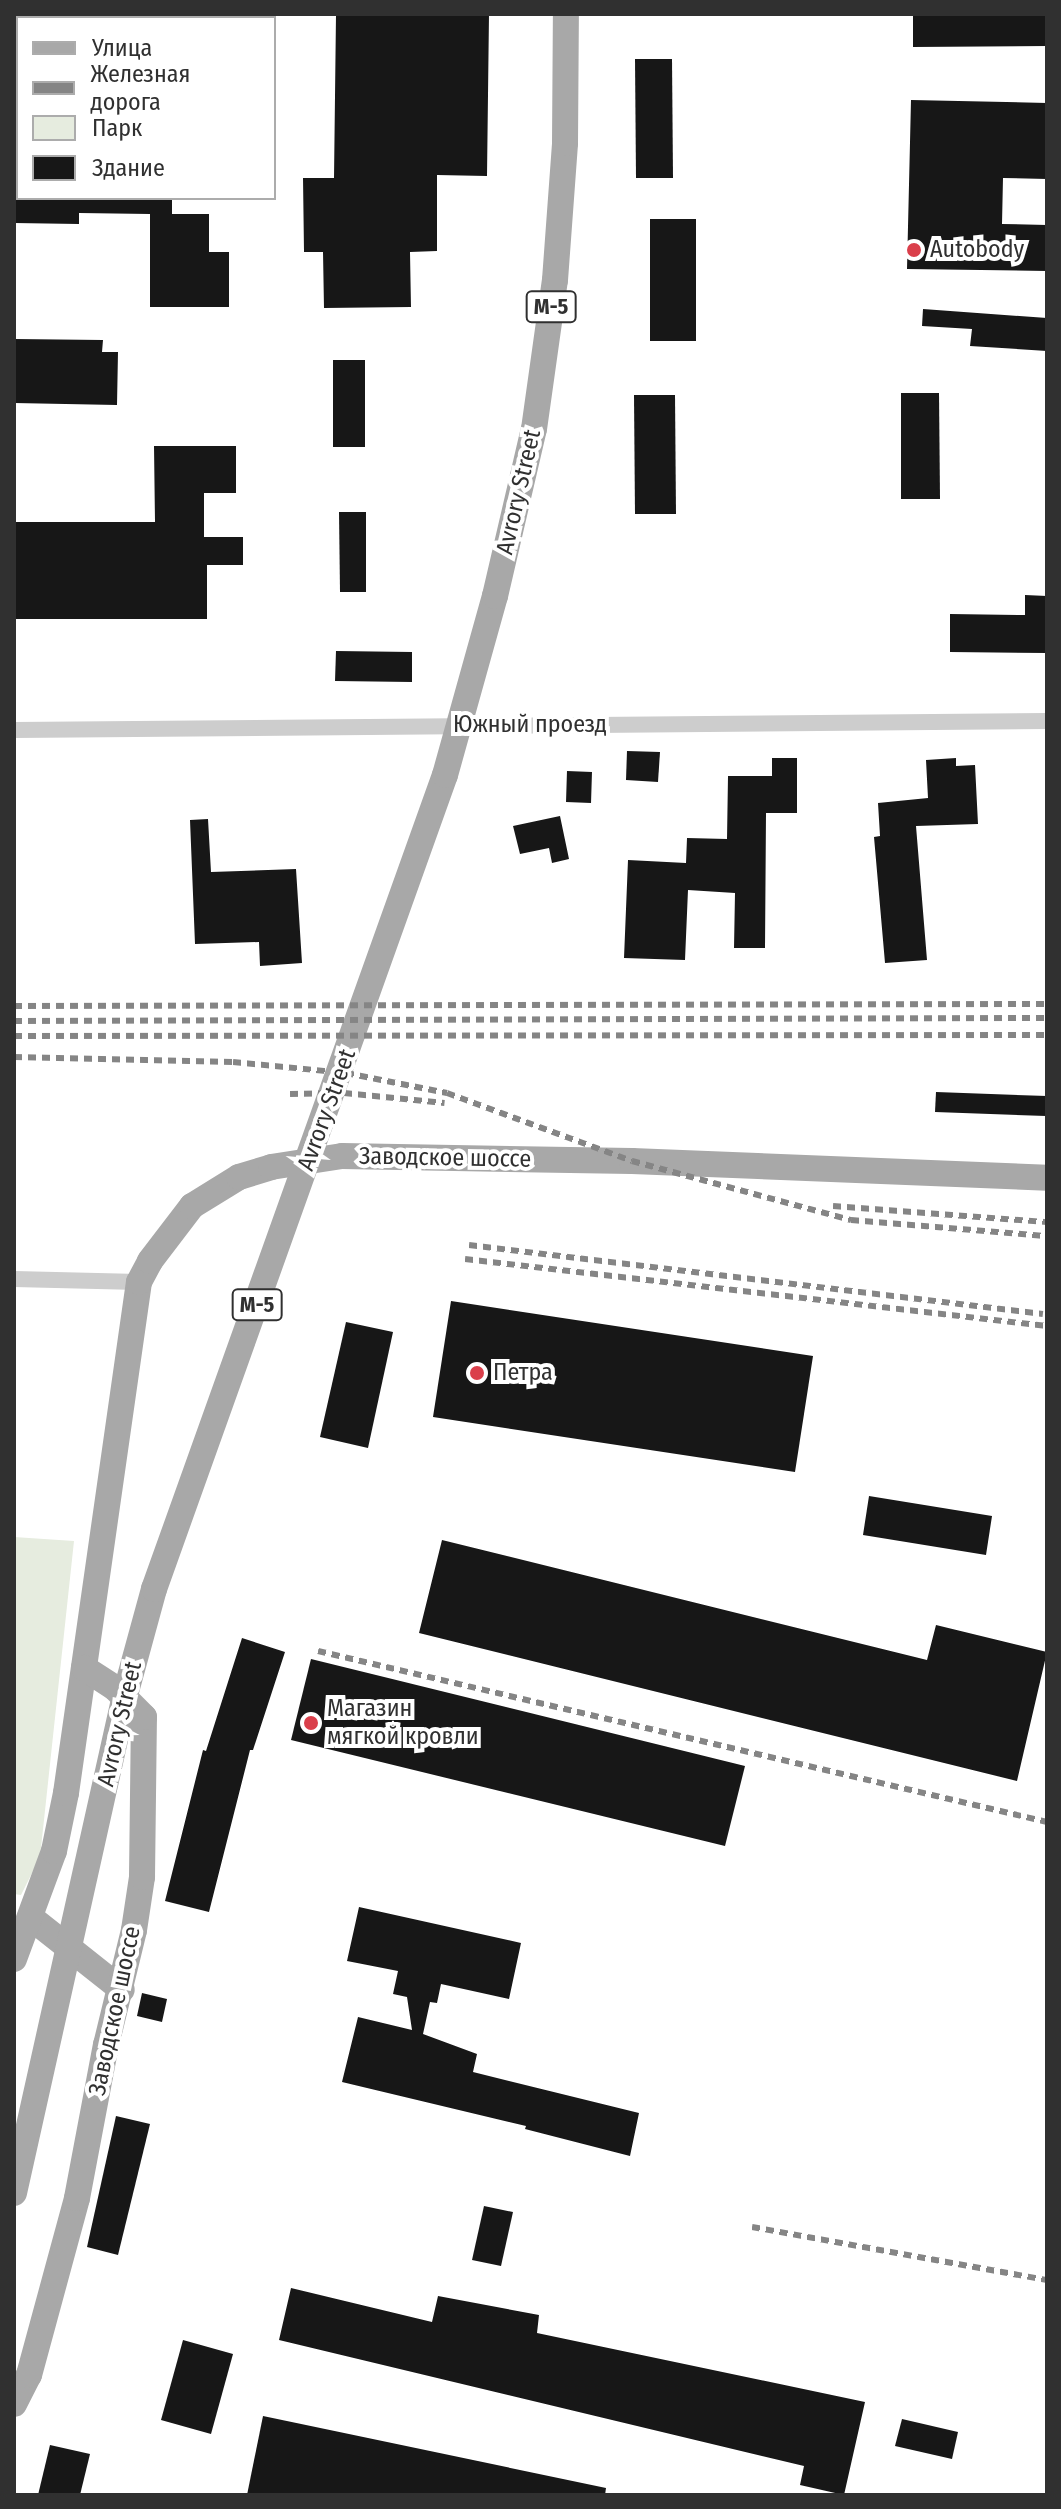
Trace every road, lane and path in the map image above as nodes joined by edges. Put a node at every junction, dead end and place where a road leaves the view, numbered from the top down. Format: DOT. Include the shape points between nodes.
graph roads {
  1 [pos="566,14"];
  2 [pos="1047,721"];
  3 [pos="14,730"];
  4 [pos="1047,1178"];
  5 [pos="14,1279"];
  6 [pos="139,1282"];
  7 [pos="84,1668"];
  8 [pos="22,1915"];
  9 [pos="14,1959"];
  10 [pos="122,1990"];
  11 [pos="14,2193"];
  12 [pos="22,2384"];
  13 [pos="14,2404"];
  1 -- 11 [label="main road, Avrory Street / М-5" via="565,143 553,295 534,429 495,596 445,775 154,1589 125,1695"];
  2 -- 3 [label="street, Южный проезд"];
  4 -- 6 [label="main road, Заводское шоссе" via="632,1161 342,1156 271,1167 218,1189 192,1206"];
  5 -- 6 [label="street"];
  6 -- 7 [label="main road, Заводское шоссе"];
  7 -- 8 [label="main road, Заводское шоссе" via="54,1851"];
  7 -- 10 [label="main road, Заводское шоссе" via="115,1688 144,1717 142,1877"];
  8 -- 9 [label="main road, Заводское шоссе"];
  8 -- 10 [label="main road"];
  10 -- 12 [label="main road, Заводское шоссе" via="106,2045 77,2198"];
  12 -- 13 [label="main road, Заводское шоссе"];
}
